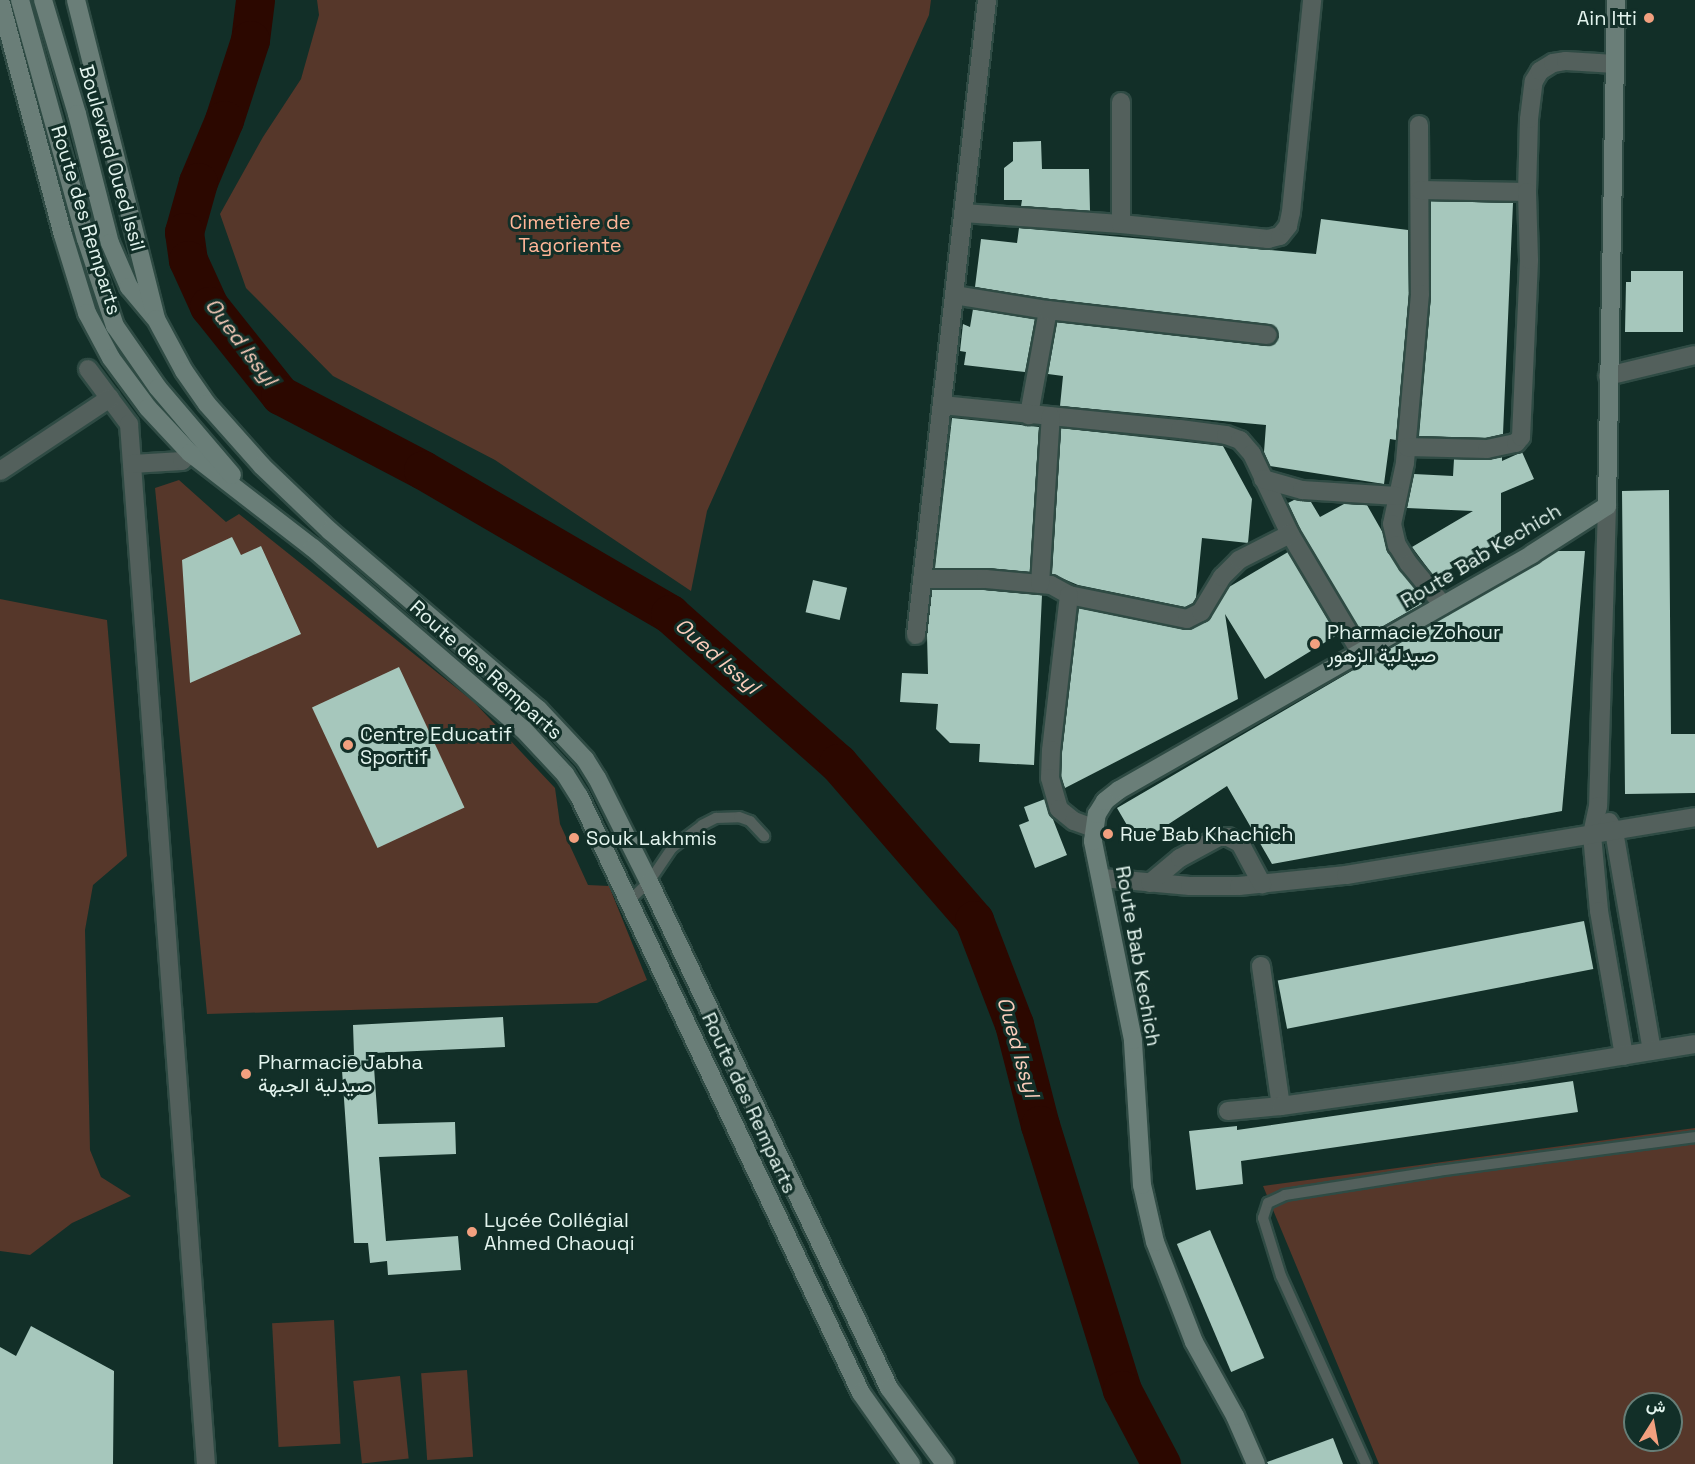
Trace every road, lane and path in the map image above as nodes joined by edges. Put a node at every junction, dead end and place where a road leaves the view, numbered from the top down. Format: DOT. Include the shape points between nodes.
graph roads {
  1 [pos="0,0"];
  2 [pos="20,0"];
  3 [pos="43,0"];
  4 [pos="76,0"];
  5 [pos="987,0"];
  6 [pos="1312,0"];
  7 [pos="1616,0"];
  8 [pos="1615,64"];
  9 [pos="1121,102"];
  10 [pos="1419,125"];
  11 [pos="1420,190"];
  12 [pos="1527,192"];
  13 [pos="963,213"];
  14 [pos="1121,224"];
  15 [pos="954,295"];
  16 [pos="1048,310"];
  17 [pos="156,319"];
  18 [pos="1268,334"];
  19 [pos="1695,355"];
  20 [pos="88,369"];
  21 [pos="1608,376"];
  22 [pos="110,398"];
  23 [pos="942,405"];
  24 [pos="1029,416"];
  25 [pos="1051,416"];
  26 [pos="1407,447"];
  27 [pos="190,453"];
  28 [pos="132,464"];
  29 [pos="0,471"];
  30 [pos="1263,479"];
  31 [pos="1396,496"];
  32 [pos="250,497"];
  33 [pos="1607,506"];
  34 [pos="1290,534"];
  35 [pos="922,579"];
  36 [pos="1040,584"];
  37 [pos="1069,595"];
  38 [pos="1443,605"];
  39 [pos="916,635"];
  40 [pos="1362,653"];
  41 [pos="1598,806"];
  42 [pos="1695,817"];
  43 [pos="1093,828"];
  44 [pos="1614,831"];
  45 [pos="1592,835"];
  46 [pos="765,836"];
  47 [pos="1102,878"];
  48 [pos="649,882"];
  49 [pos="1150,883"];
  50 [pos="1262,884"];
  51 [pos="628,902"];
  52 [pos="1261,966"];
  53 [pos="1695,1044"];
  54 [pos="1652,1051"];
  55 [pos="1624,1056"];
  56 [pos="1281,1106"];
  57 [pos="1228,1111"];
  58 [pos="1695,1137"];
  59 [pos="206,1464"];
  60 [pos="911,1464"];
  61 [pos="945,1464"];
  62 [pos="1256,1464"];
  63 [pos="1366,1464"];
  1 -- 27 [label="main road, Route des Remparts" via="87,313 124,378"];
  2 -- 32 [label="main road" via="86,239 116,326 158,388"];
  3 -- 17 [label="main road, Boulevard Oued Issil" via="110,243 129,286"];
  4 -- 17 [label="main road, Route des Remparts"];
  5 -- 13 [label="street"];
  6 -- 14 [label="street" via="1292,212 1284,233 1268,239"];
  7 -- 8 [label="main road"];
  8 -- 12 [label="street" via="1566,61 1540,71 1534,81 1529,119"];
  8 -- 21 [label="main road"];
  9 -- 14 [label="street"];
  10 -- 11 [label="street"];
  11 -- 12 [label="street"];
  11 -- 26 [label="street" via="1420,294"];
  12 -- 26 [label="street" via="1529,260 1521,437 1516,443 1487,449"];
  13 -- 14 [label="street"];
  13 -- 15 [label="street"];
  15 -- 16 [label="street"];
  15 -- 23 [label="street"];
  16 -- 18 [label="street"];
  16 -- 24 [label="street"];
  17 -- 48 [label="main road, Route des Remparts" via="207,404 261,466 570,741 597,778"];
  19 -- 21 [label="street"];
  20 -- 22 [label="street"];
  21 -- 33 [label="main road"];
  22 -- 28 [label="street" via="129,424"];
  22 -- 29 [label="street"];
  23 -- 24 [label="street"];
  23 -- 35 [label="street"];
  24 -- 25 [label="street"];
  25 -- 30 [label="street" via="1226,435 1247,446"];
  25 -- 36 [label="street"];
  26 -- 31 [label="street"];
  27 -- 28 [label="street" via="182,461"];
  27 -- 32 [label="main road, Route des Remparts"];
  28 -- 59 [label="street"];
  30 -- 31 [label="street" via="1302,490"];
  30 -- 34 [label="street"];
  31 -- 38 [label="street" via="1392,524 1397,545"];
  32 -- 51 [label="main road, Route des Remparts" via="544,748 579,796"];
  33 -- 38 [label="main road, Route Bab Kechich"];
  33 -- 41 [label="street"];
  34 -- 37 [label="street" via="1234,564 1194,618 1160,616"];
  34 -- 40 [label="street"];
  35 -- 36 [label="street"];
  35 -- 39 [label="street"];
  36 -- 37 [label="street"];
  37 -- 43 [label="street" via="1050,778 1059,809 1074,821"];
  38 -- 40 [label="main road, Route Bab Kechich"];
  40 -- 43 [label="main road, Route Bab Kechich" via="1119,790 1096,814"];
  41 -- 44 [label="street"];
  41 -- 45 [label="street"];
  42 -- 44 [label="street"];
  43 -- 47 [label="main road, Route Bab Kechich"];
  44 -- 45 [label="street"];
  44 -- 54 [label="street"];
  45 -- 50 [label="street"];
  45 -- 55 [label="street" via="1599,911"];
  46 -- 48 [label="lane" via="740,817 716,818 687,834 672,848"];
  47 -- 49 [label="street"];
  47 -- 62 [label="main road, Route Bab Kechich" via="1133,1040 1142,1185 1155,1242 1194,1342 1235,1416"];
  48 -- 51 [label="lane"];
  48 -- 61 [label="main road, Route des Remparts" via="889,1388"];
  49 -- 50 [label="street"];
  49 -- 50 [label="street" via="1200,846 1228,837 1240,843"];
  51 -- 60 [label="main road, Route des Remparts" via="861,1393"];
  52 -- 56 [label="street"];
  53 -- 54 [label="street"];
  54 -- 55 [label="street"];
  55 -- 56 [label="street"];
  56 -- 57 [label="street"];
  58 -- 63 [label="lane" via="1426,1173 1285,1195 1268,1203 1263,1218 1281,1276"];
}
